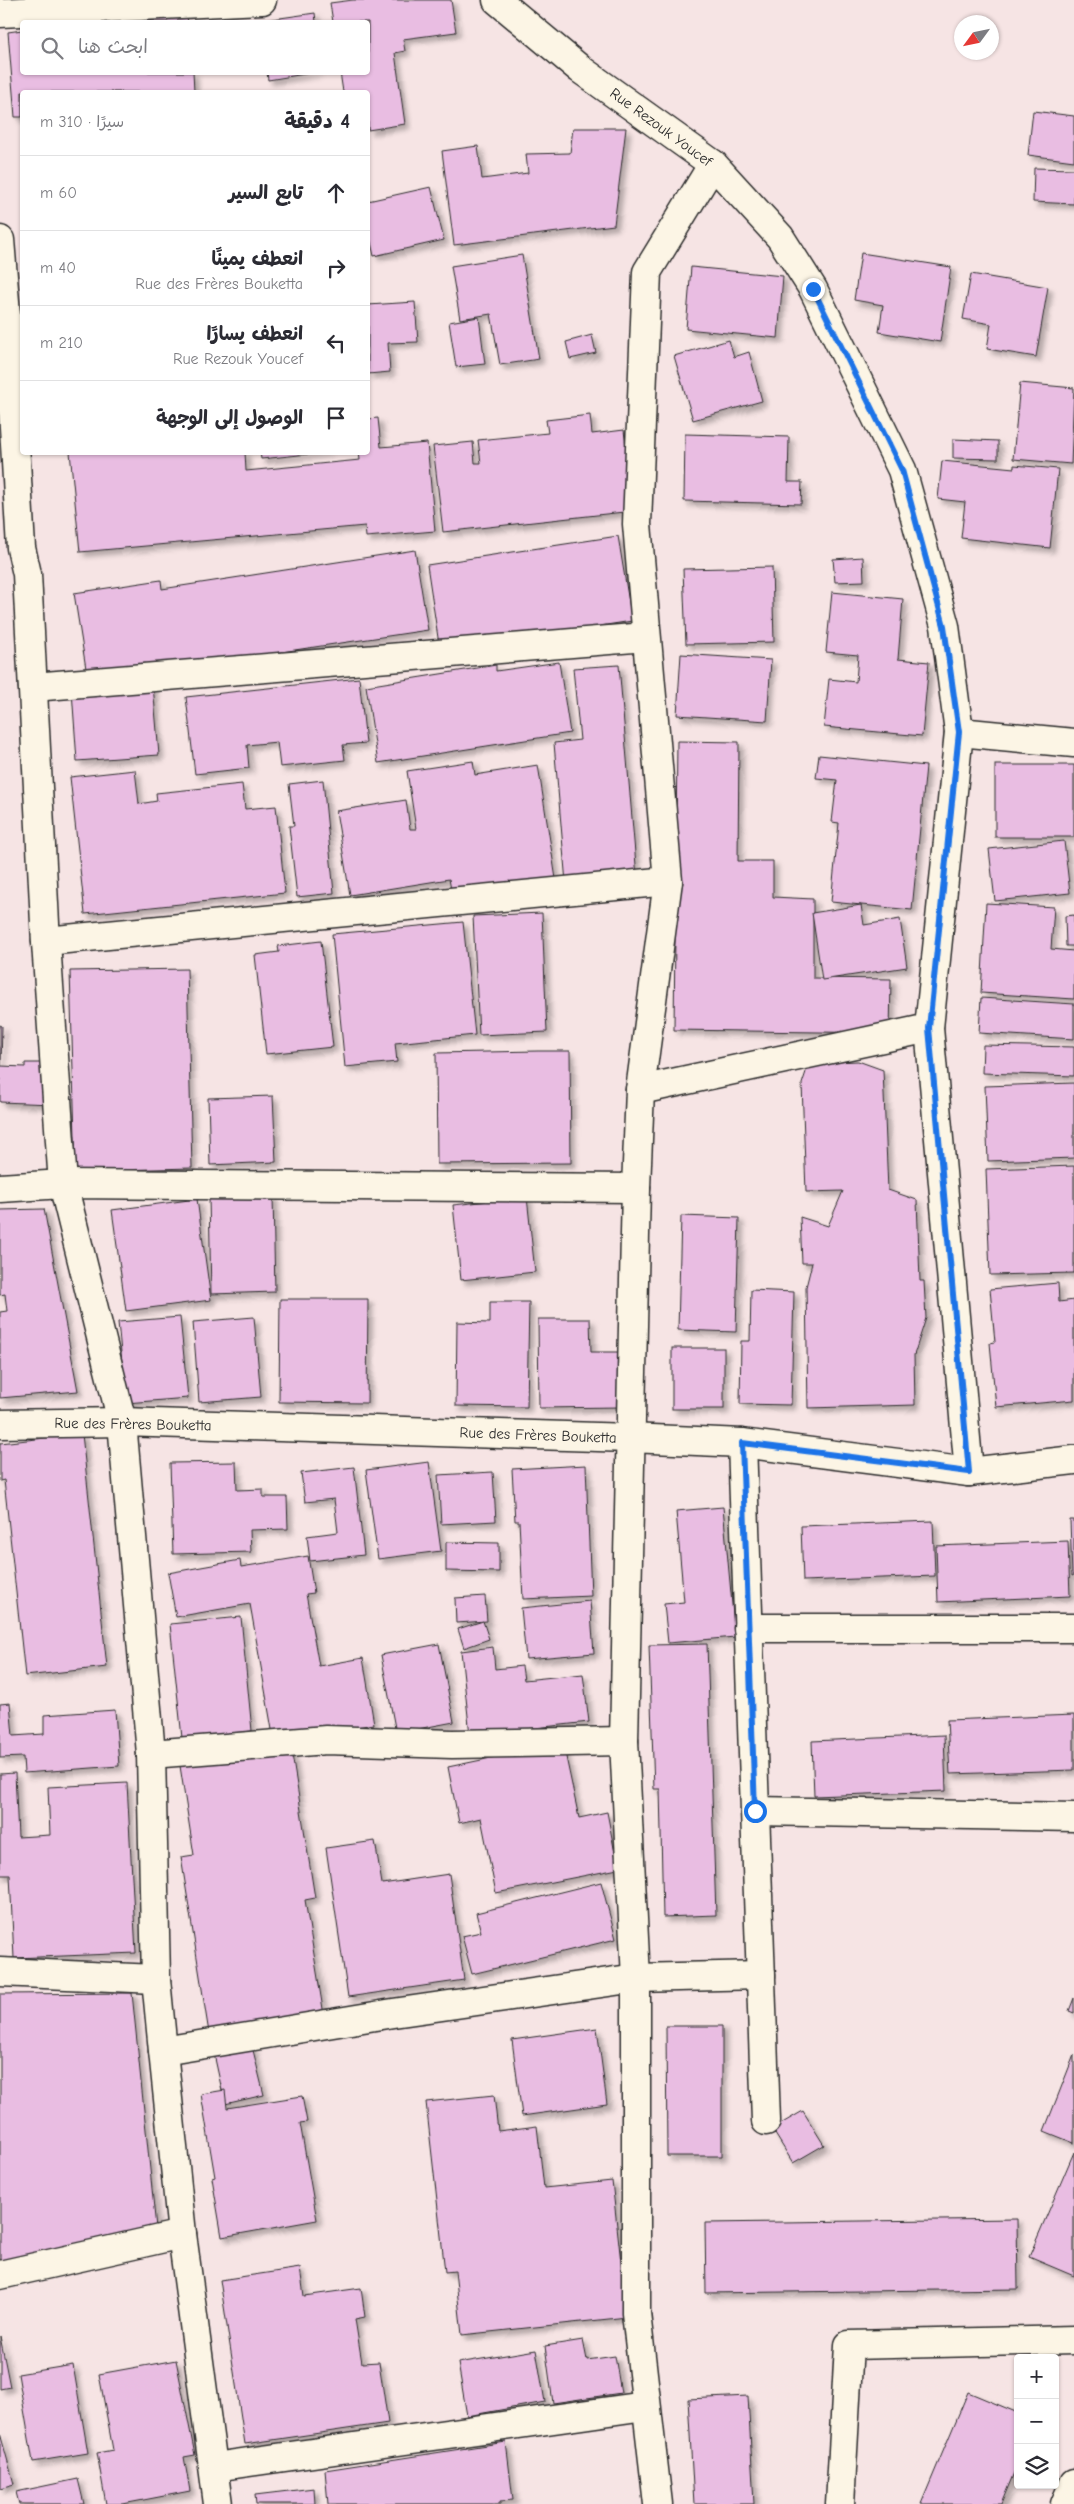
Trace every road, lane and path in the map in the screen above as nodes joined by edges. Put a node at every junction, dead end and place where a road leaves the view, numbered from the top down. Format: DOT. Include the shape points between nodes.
graph roads {
  1 [pos="262,0"];
  2 [pos="497,0"];
  3 [pos="0,13"];
  4 [pos="714,164"];
  5 [pos="0,240"];
  6 [pos="6,374"];
  7 [pos="646,637"];
  8 [pos="32,687"];
  9 [pos="959,732"];
  10 [pos="1074,743"];
  11 [pos="668,881"];
  12 [pos="46,941"];
  13 [pos="929,1028"];
  14 [pos="640,1090"];
  15 [pos="63,1184"];
  16 [pos="0,1188"];
  17 [pos="636,1188"];
  18 [pos="122,1422"];
  19 [pos="0,1424"];
  20 [pos="630,1438"];
  21 [pos="742,1443"];
  22 [pos="1074,1460"];
  23 [pos="969,1472"];
  24 [pos="748,1628"];
  25 [pos="1074,1628"];
  26 [pos="624,1741"];
  27 [pos="151,1754"];
  28 [pos="755,1811"];
  29 [pos="1074,1817"];
  30 [pos="0,1972"];
  31 [pos="760,1975"];
  32 [pos="636,1978"];
  33 [pos="156,1979"];
  34 [pos="162,2051"];
  35 [pos="766,2121"];
  36 [pos="182,2234"];
  37 [pos="0,2275"];
  38 [pos="1074,2340"];
  39 [pos="646,2406"];
  40 [pos="214,2467"];
  41 [pos="1074,2483"];
  42 [pos="218,2504"];
  43 [pos="658,2504"];
  44 [pos="840,2504"];
  45 [pos="1065,2504"];
  1 -- 3 [label="street"];
  2 -- 4 [label="street, Rue Rezouk Youcef" via="580,69"];
  4 -- 7 [label="street" via="647,272 638,524"];
  4 -- 9 [label="street, Rue Rezouk Youcef" via="780,237 808,282 902,470 944,626"];
  5 -- 6 [label="street"];
  6 -- 8 [label="street" via="21,548 27,574"];
  7 -- 8 [label="street"];
  7 -- 11 [label="street"];
  8 -- 12 [label="street"];
  9 -- 10 [label="street"];
  9 -- 13 [label="street, Rue Rezouk Youcef"];
  11 -- 12 [label="street"];
  11 -- 14 [label="street"];
  12 -- 15 [label="street"];
  13 -- 14 [label="street"];
  13 -- 23 [label="street, Rue Rezouk Youcef"];
  14 -- 17 [label="street"];
  15 -- 16 [label="street"];
  15 -- 17 [label="street"];
  15 -- 18 [label="street"];
  17 -- 20 [label="street"];
  18 -- 19 [label="street, Rue des Frères Bouketta"];
  18 -- 20 [label="street, Rue des Frères Bouketta"];
  18 -- 27 [label="street"];
  20 -- 21 [label="street, Rue des Frères Bouketta"];
  20 -- 26 [label="street"];
  21 -- 23 [label="street, Rue des Frères Bouketta"];
  21 -- 24 [label="street"];
  22 -- 23 [label="street, Rue des Frères Bouketta"];
  24 -- 25 [label="street"];
  24 -- 28 [label="street"];
  26 -- 27 [label="street" via="452,1744 326,1740"];
  26 -- 32 [label="street"];
  27 -- 33 [label="street"];
  28 -- 29 [label="street"];
  28 -- 31 [label="street"];
  30 -- 33 [label="street"];
  31 -- 32 [label="street"];
  31 -- 35 [label="street"];
  32 -- 34 [label="street"];
  32 -- 39 [label="street" via="636,2313"];
  33 -- 34 [label="street"];
  34 -- 36 [label="street"];
  36 -- 37 [label="street"];
  36 -- 40 [label="street"];
  38 -- 44 [label="street" via="849,2345"];
  39 -- 40 [label="street"];
  39 -- 43 [label="street"];
  40 -- 42 [label="street"];
  41 -- 45 [label="street"];
}
